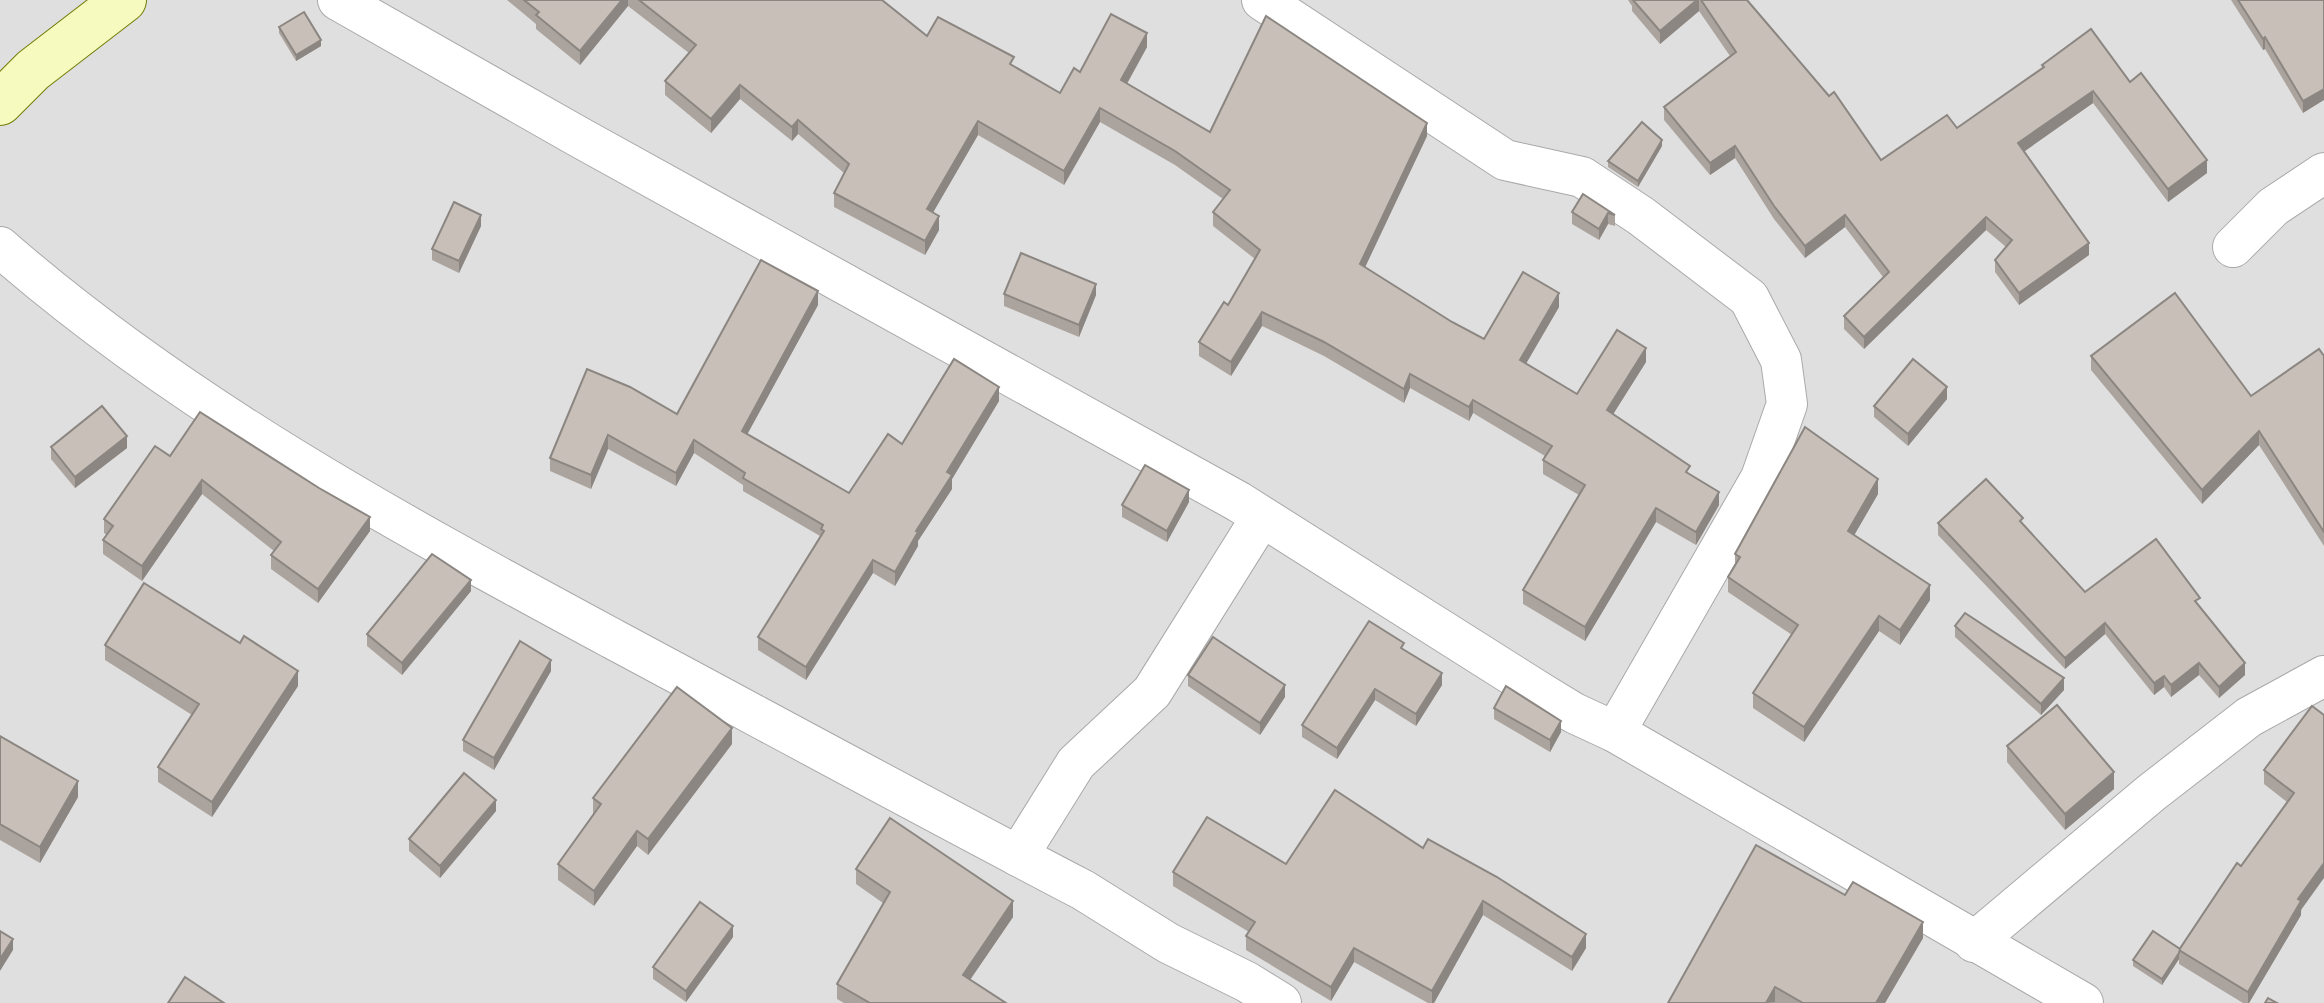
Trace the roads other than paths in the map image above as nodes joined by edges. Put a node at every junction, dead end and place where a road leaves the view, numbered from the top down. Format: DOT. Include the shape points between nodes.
graph roads {
  1 [pos="124,0"];
  2 [pos="338,0"];
  3 [pos="1262,0"];
  4 [pos="0,103"];
  5 [pos="2324,173"];
  6 [pos="0,247"];
  7 [pos="2233,247"];
  8 [pos="1261,518"];
  9 [pos="2324,676"];
  10 [pos="1615,732"];
  11 [pos="1018,856"];
  12 [pos="1974,942"];
  13 [pos="2029,990"];
  14 [pos="1281,1003"];
  15 [pos="2083,1003"];
  1 -- 4 [label="street" via="33,70"];
  2 -- 8 [label="street"];
  3 -- 10 [label="street" via="1505,160 1582,177 1641,216 1749,298 1781,360 1787,404 1761,478"];
  5 -- 7 [label="street" via="2273,207"];
  6 -- 11 [label="street" via="144,361 431,541"];
  8 -- 10 [label="street" via="1574,713"];
  8 -- 11 [label="street" via="1152,692 1076,763"];
  9 -- 12 [label="street" via="2249,717"];
  10 -- 12 [label="street"];
  11 -- 14 [label="street"];
  12 -- 13 [label="street"];
  13 -- 15 [label="street"];
}
